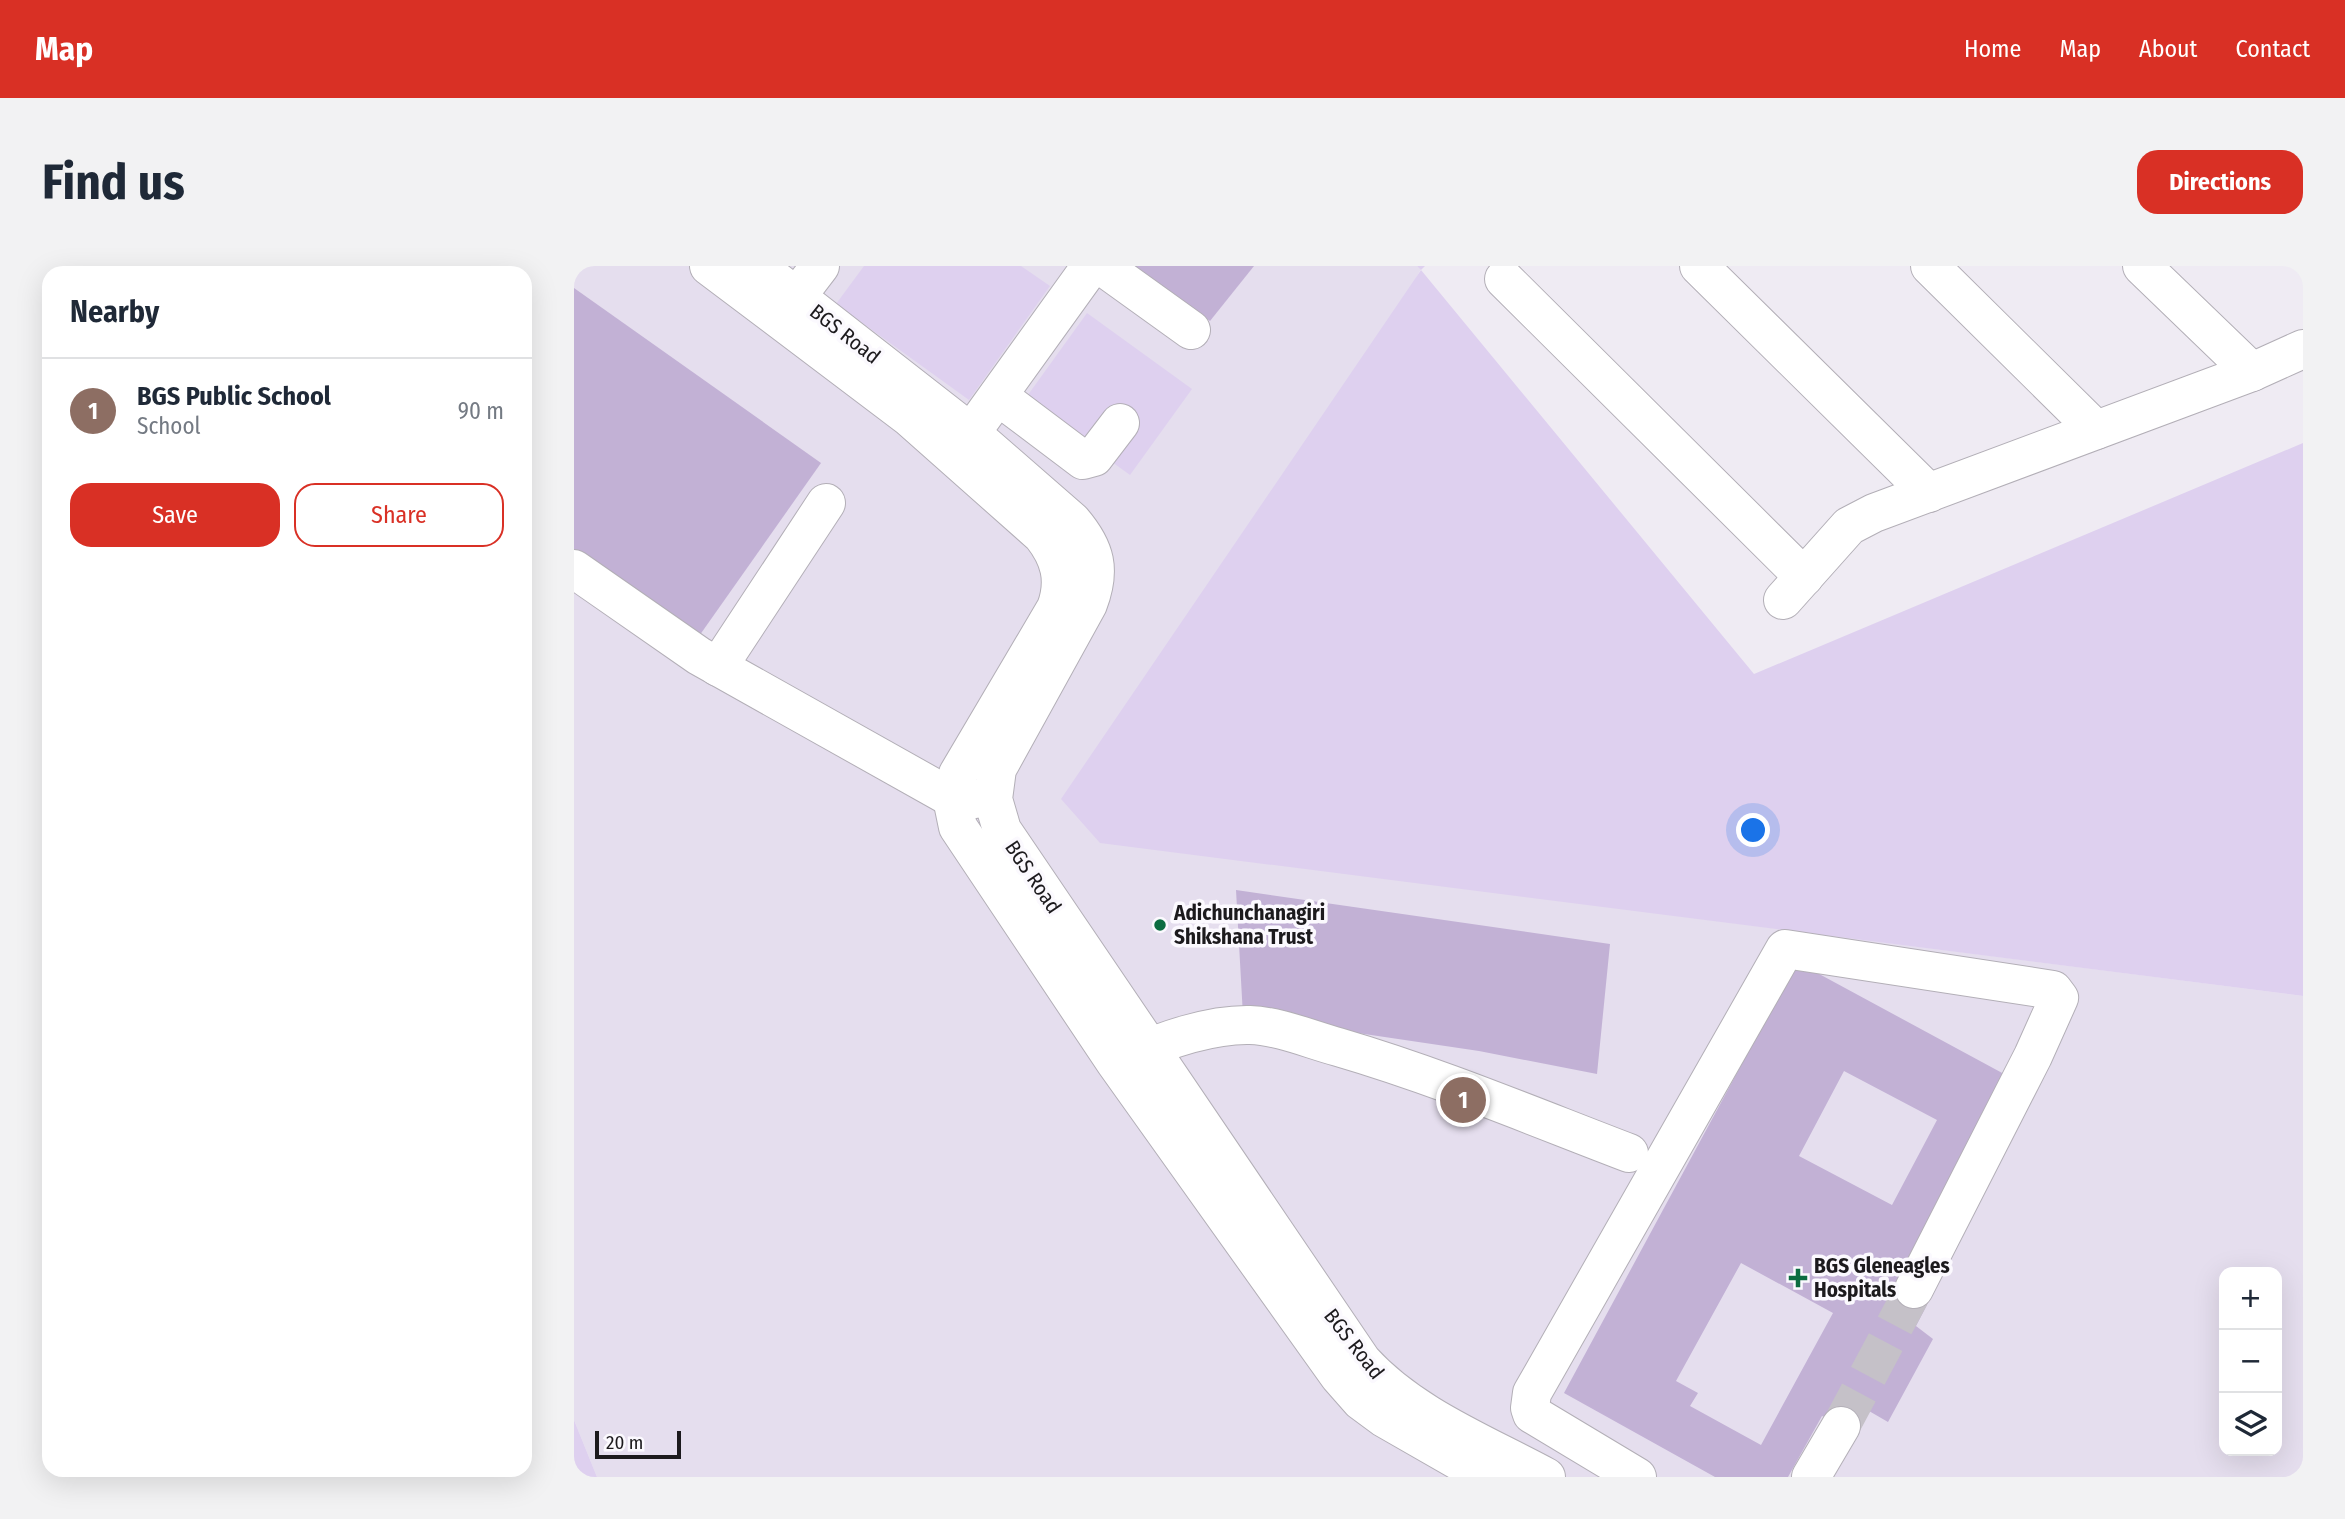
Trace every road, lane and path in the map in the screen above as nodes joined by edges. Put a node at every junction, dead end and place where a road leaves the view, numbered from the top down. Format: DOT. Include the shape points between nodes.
graph roads {
  1 [pos="709,266"];
  2 [pos="757,266"];
  3 [pos="820,266"];
  4 [pos="1091,266"];
  5 [pos="1102,266"];
  6 [pos="1699,266"];
  7 [pos="1930,266"];
  8 [pos="2142,266"];
  9 [pos="1504,279"];
  10 [pos="788,308"];
  11 [pos="1191,330"];
  12 [pos="2303,349"];
  13 [pos="2252,372"];
  14 [pos="998,396"];
  15 [pos="1120,423"];
  16 [pos="2096,430"];
  17 [pos="962,445"];
  18 [pos="1928,493"];
  19 [pos="826,503"];
  20 [pos="574,569"];
  21 [pos="718,667"];
  22 [pos="993,795"];
  23 [pos="952,798"];
  24 [pos="1131,1055"];
  25 [pos="1629,1153"];
  26 [pos="1914,1289"];
  27 [pos="1842,1426"];
  28 [pos="1440,1463"];
  29 [pos="1487,1477"];
  30 [pos="1546,1477"];
  31 [pos="1637,1477"];
  32 [pos="1811,1477"];
  1 -- 10 [label="street, BGS Road"];
  2 -- 10 [label="street, BGS Road"];
  3 -- 10 [label="street"];
  4 -- 14 [label="street"];
  5 -- 11 [label="street"];
  6 -- 18 [label="street"];
  7 -- 16 [label="street"];
  8 -- 13 [label="street"];
  9 -- 18 [label="street" via="1794,589 1849,526"];
  10 -- 17 [label="street, BGS Road"];
  12 -- 13 [label="street"];
  13 -- 16 [label="street"];
  14 -- 15 [label="street" via="1083,460 1094,457"];
  14 -- 17 [label="street"];
  16 -- 18 [label="street"];
  17 -- 22 [label="street, BGS Road" via="1072,521 1088,544 1097,571 1088,604 997,769"];
  17 -- 23 [label="street, BGS Road" via="1051,547 1062,581 1056,608 958,774"];
  19 -- 21 [label="street"];
  20 -- 21 [label="street"];
  21 -- 23 [label="street"];
  22 -- 23 [label="street"];
  22 -- 24 [label="street, BGS Road" via="1002,830"];
  23 -- 24 [label="street, BGS Road" via="958,827"];
  24 -- 25 [label="street" via="1226,1026 1272,1028 1402,1066"];
  24 -- 28 [label="street, BGS Road" via="1339,1376 1368,1406"];
  24 -- 30 [label="street, BGS Road" via="1376,1376 1412,1405"];
  26 -- 31 [label="street" via="2059,998 2053,990 1785,949 1532,1393 1532,1413"];
  27 -- 32 [label="street"];
  28 -- 29 [label="street, BGS Road"];
}
